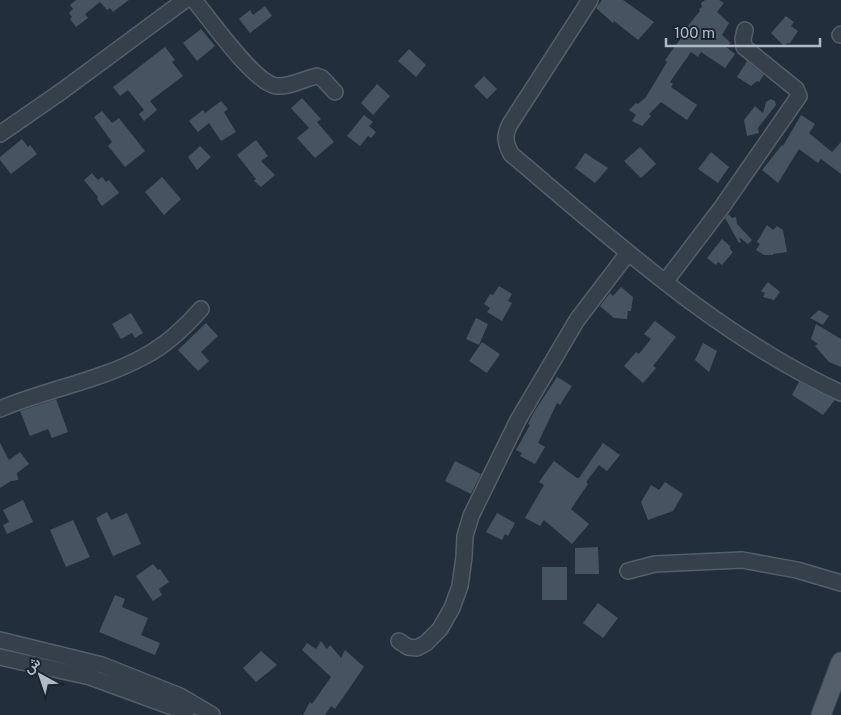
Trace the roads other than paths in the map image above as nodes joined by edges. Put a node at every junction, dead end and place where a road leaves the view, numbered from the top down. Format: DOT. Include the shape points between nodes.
graph roads {
  1 [pos="185,0"];
  2 [pos="194,0"];
  3 [pos="590,0"];
  4 [pos="746,30"];
  5 [pos="335,92"];
  6 [pos="0,134"];
  7 [pos="628,253"];
  8 [pos="665,282"];
  9 [pos="202,309"];
  10 [pos="841,393"];
  11 [pos="0,409"];
  12 [pos="628,571"];
  13 [pos="841,583"];
  14 [pos="0,640"];
  15 [pos="398,641"];
  16 [pos="0,657"];
  17 [pos="841,662"];
  18 [pos="186,715"];
  19 [pos="212,715"];
  20 [pos="821,715"];
  1 -- 6 [label="street"];
  2 -- 5 [label="street" via="261,79 274,86 294,84 317,76"];
  3 -- 7 [label="street" via="505,135 511,154"];
  4 -- 8 [label="street" via="744,47 796,89 799,96"];
  7 -- 8 [label="street"];
  7 -- 15 [label="street" via="577,320 518,420 471,516 465,536 460,586 440,629 417,648"];
  8 -- 10 [label="street" via="730,329"];
  9 -- 11 [label="street" via="178,333 146,356 106,374"];
  12 -- 13 [label="street" via="655,564 742,560 797,570"];
  14 -- 19 [label="street" via="102,665 180,696"];
  16 -- 18 [label="street" via="90,677"];
  17 -- 20 [label="main road"];
}
